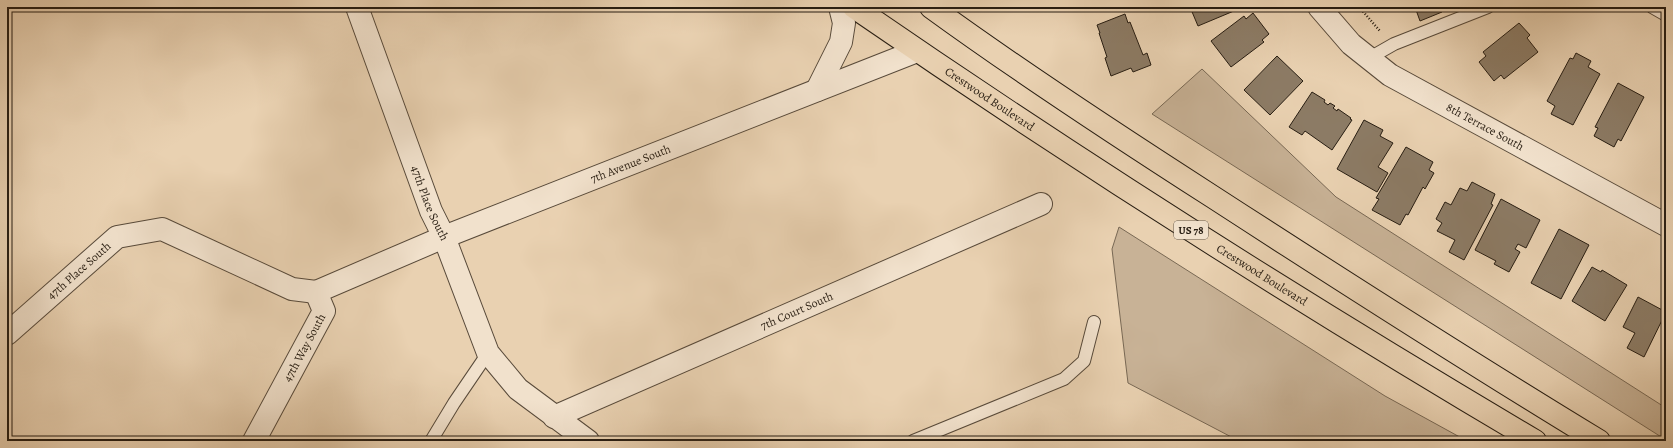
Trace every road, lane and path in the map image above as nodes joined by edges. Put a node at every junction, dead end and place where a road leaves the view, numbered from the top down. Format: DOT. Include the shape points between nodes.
graph roads {
  1 [pos="840,7"];
  2 [pos="854,7"];
  3 [pos="931,7"];
  4 [pos="1319,7"];
  5 [pos="1488,7"];
  6 [pos="1652,7"];
  7 [pos="359,8"];
  8 [pos="1666,15"];
  9 [pos="917,50"];
  10 [pos="1369,60"];
  11 [pos="817,90"];
  12 [pos="1040,204"];
  13 [pos="1666,225"];
  14 [pos="444,237"];
  15 [pos="316,292"];
  16 [pos="1094,322"];
  17 [pos="7,334"];
  18 [pos="488,353"];
  19 [pos="554,417"];
  20 [pos="254,441"];
  21 [pos="431,441"];
  22 [pos="588,441"];
  23 [pos="913,441"];
  24 [pos="1535,441"];
  25 [pos="1599,441"];
  1 -- 11 [label="street" via="844,23 841,42"];
  2 -- 9 [label="main road, Crestwood Boulevard / US 78"];
  3 -- 25 [label="main road" via="1051,92 1286,245 1483,371"];
  4 -- 10 [label="street, 8th Terrace South" via="1351,44"];
  5 -- 10 [label="lane" via="1394,44"];
  6 -- 8 [label="lane"];
  7 -- 14 [label="street, 47th Place South" via="431,211"];
  9 -- 11 [label="street, 7th Avenue South"];
  9 -- 24 [label="main road, Crestwood Boulevard / US 78" via="1317,310"];
  10 -- 13 [label="street, 8th Terrace South" via="1390,75"];
  11 -- 14 [label="street, 7th Avenue South"];
  12 -- 19 [label="street, 7th Court South"];
  14 -- 15 [label="street"];
  14 -- 18 [label="street, 47th Place South"];
  15 -- 17 [label="street, 47th Place South" via="292,289 162,229 117,237"];
  15 -- 20 [label="street, 47th Way South" via="324,311"];
  16 -- 23 [label="lane" via="1084,361 1064,379"];
  18 -- 19 [label="street, 47th Place South" via="518,390"];
  18 -- 21 [label="lane"];
  19 -- 22 [label="street, 47th Place South"];
}
